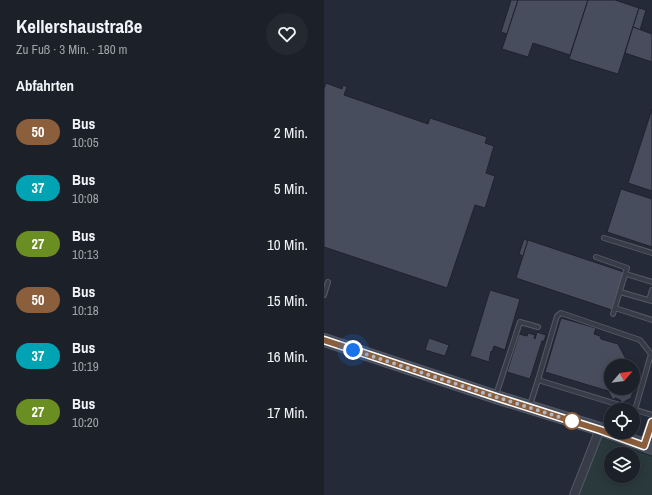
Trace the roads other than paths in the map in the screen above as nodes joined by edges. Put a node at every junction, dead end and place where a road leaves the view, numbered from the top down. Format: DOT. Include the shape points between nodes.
graph roads {
  1 [pos="604,238"];
  2 [pos="652,253"];
  3 [pos="596,257"];
  4 [pos="626,274"];
  5 [pos="328,282"];
  6 [pos="652,282"];
  7 [pos="652,290"];
  8 [pos="620,292"];
  9 [pos="324,295"];
  10 [pos="650,301"];
  11 [pos="615,308"];
  12 [pos="613,314"];
  13 [pos="652,320"];
  14 [pos="538,327"];
  15 [pos="324,340"];
  16 [pos="652,354"];
  17 [pos="538,380"];
  18 [pos="496,397"];
  19 [pos="613,403"];
  20 [pos="638,403"];
  21 [pos="529,408"];
  22 [pos="640,411"];
  23 [pos="652,415"];
  24 [pos="652,422"];
  25 [pos="600,430"];
  26 [pos="648,447"];
  27 [pos="574,495"];
  1 -- 2 [label="lane"];
  3 -- 4 [label="lane" via="627,268"];
  4 -- 6 [label="lane"];
  4 -- 8 [label="lane"];
  5 -- 9 [label="lane"];
  7 -- 10 [label="lane"];
  8 -- 10 [label="lane"];
  8 -- 11 [label="lane"];
  11 -- 12 [label="lane"];
  11 -- 13 [label="lane"];
  14 -- 18 [label="lane" via="520,322"];
  15 -- 18 [label="main road"];
  16 -- 17 [label="lane" via="640,340 561,314 557,316"];
  16 -- 20 [label="lane"];
  17 -- 19 [label="lane"];
  17 -- 21 [label="lane"];
  18 -- 21 [label="main road"];
  21 -- 25 [label="main road"];
  22 -- 23 [label="lane"];
  24 -- 26 [label="street"];
  25 -- 26 [label="main road"];
  25 -- 27 [label="street"];
}
